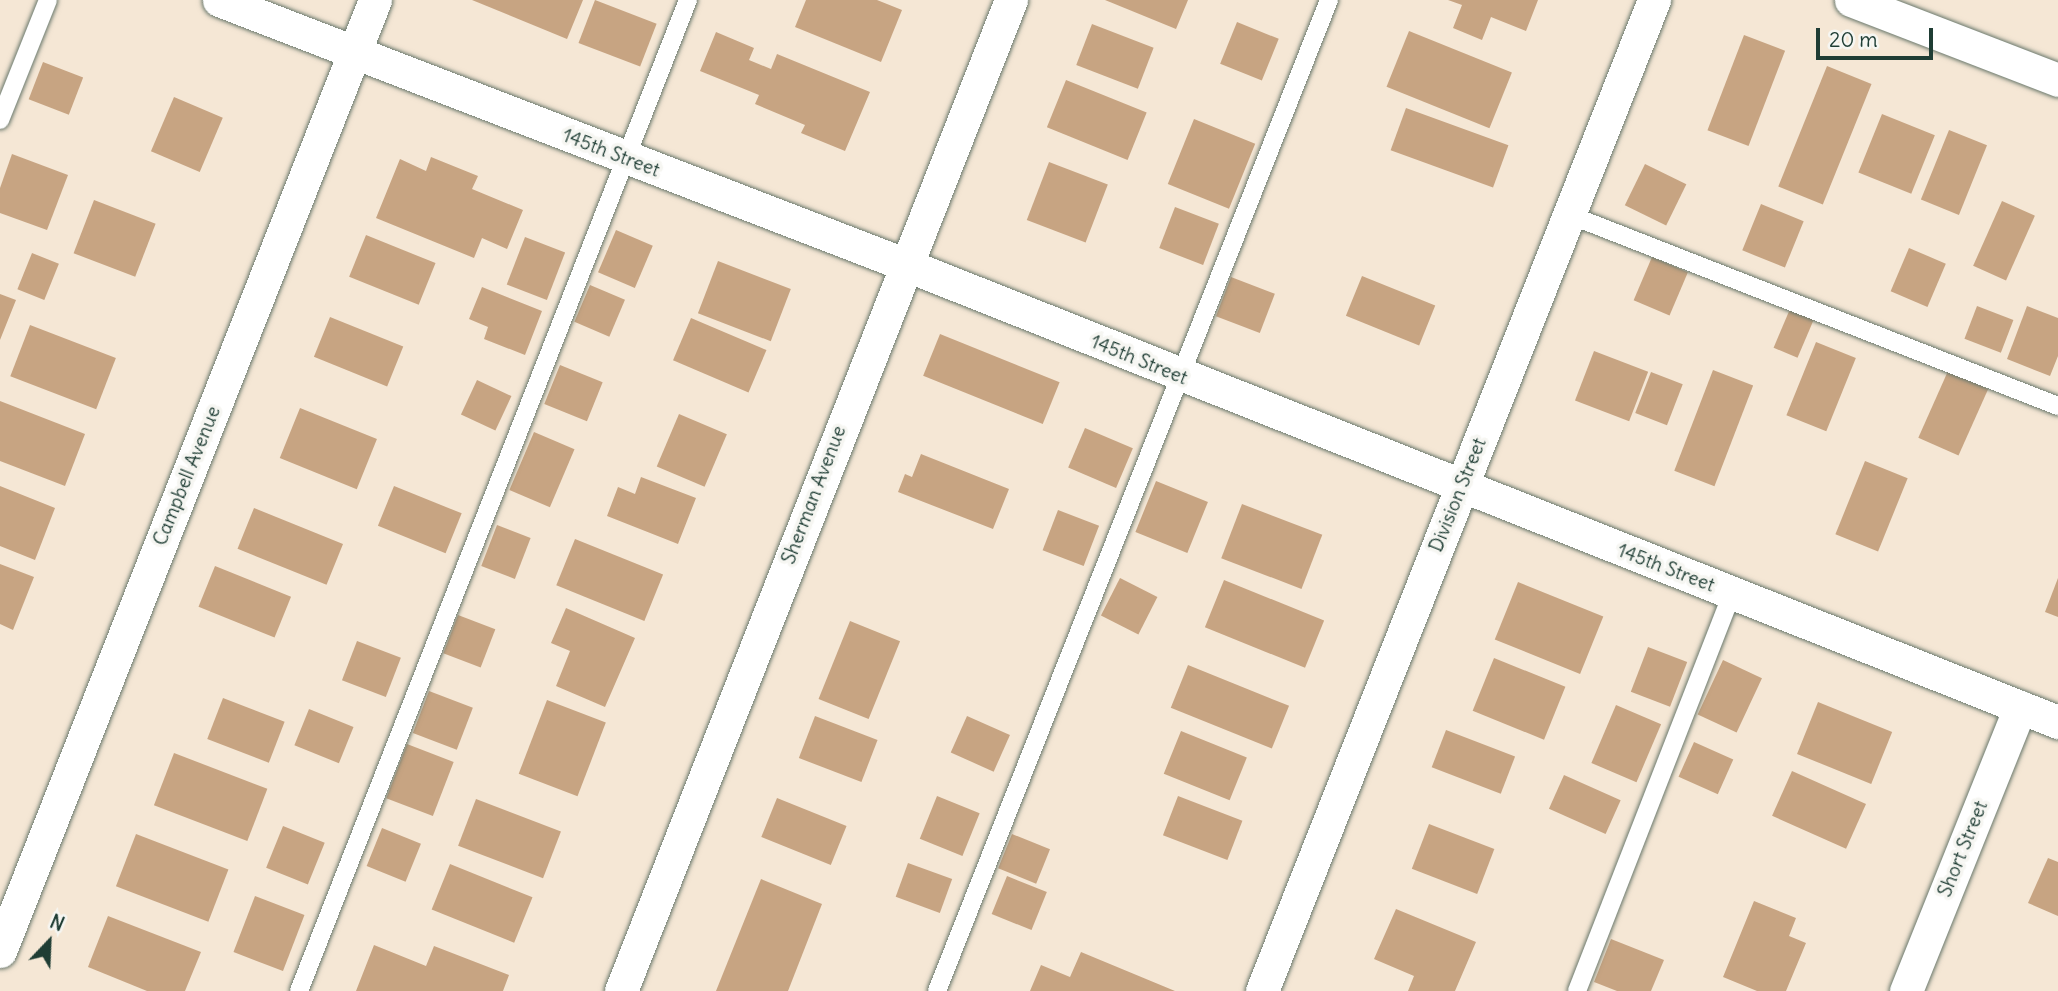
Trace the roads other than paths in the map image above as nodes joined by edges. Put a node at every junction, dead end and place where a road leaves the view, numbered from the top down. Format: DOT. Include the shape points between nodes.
graph roads {
  1 [pos="48,0"];
  2 [pos="219,0"];
  3 [pos="375,0"];
  4 [pos="688,0"];
  5 [pos="1011,0"];
  6 [pos="1329,0"];
  7 [pos="1654,0"];
  8 [pos="1852,0"];
  9 [pos="354,53"];
  10 [pos="2058,80"];
  11 [pos="0,120"];
  12 [pos="624,159"];
  13 [pos="1570,215"];
  14 [pos="904,264"];
  15 [pos="1180,377"];
  16 [pos="2058,406"];
  17 [pos="1461,487"];
  18 [pos="1732,594"];
  19 [pos="2020,707"];
  20 [pos="2058,722"];
  21 [pos="0,951"];
  22 [pos="299,991"];
  23 [pos="621,991"];
  24 [pos="937,991"];
  25 [pos="1262,991"];
  26 [pos="1577,991"];
  27 [pos="1906,991"];
  1 -- 11 [label="lane"];
  2 -- 9 [label="street, 145th Street"];
  3 -- 9 [label="street, Campbell Avenue"];
  4 -- 12 [label="lane"];
  5 -- 14 [label="street, Sherman Avenue"];
  6 -- 15 [label="lane"];
  7 -- 13 [label="street, Division Street"];
  8 -- 10 [label="street"];
  9 -- 12 [label="street, 145th Street"];
  9 -- 21 [label="street, Campbell Avenue"];
  12 -- 14 [label="street, 145th Street"];
  12 -- 22 [label="lane"];
  13 -- 16 [label="lane"];
  13 -- 17 [label="street, Division Street"];
  14 -- 15 [label="street, 145th Street"];
  14 -- 23 [label="street, Sherman Avenue"];
  15 -- 17 [label="street, 145th Street"];
  15 -- 24 [label="lane"];
  17 -- 18 [label="street, 145th Street"];
  17 -- 25 [label="street, Division Street"];
  18 -- 19 [label="street, 145th Street"];
  18 -- 26 [label="lane"];
  19 -- 20 [label="street, 145th Street"];
  19 -- 27 [label="street, Short Street"];
}
